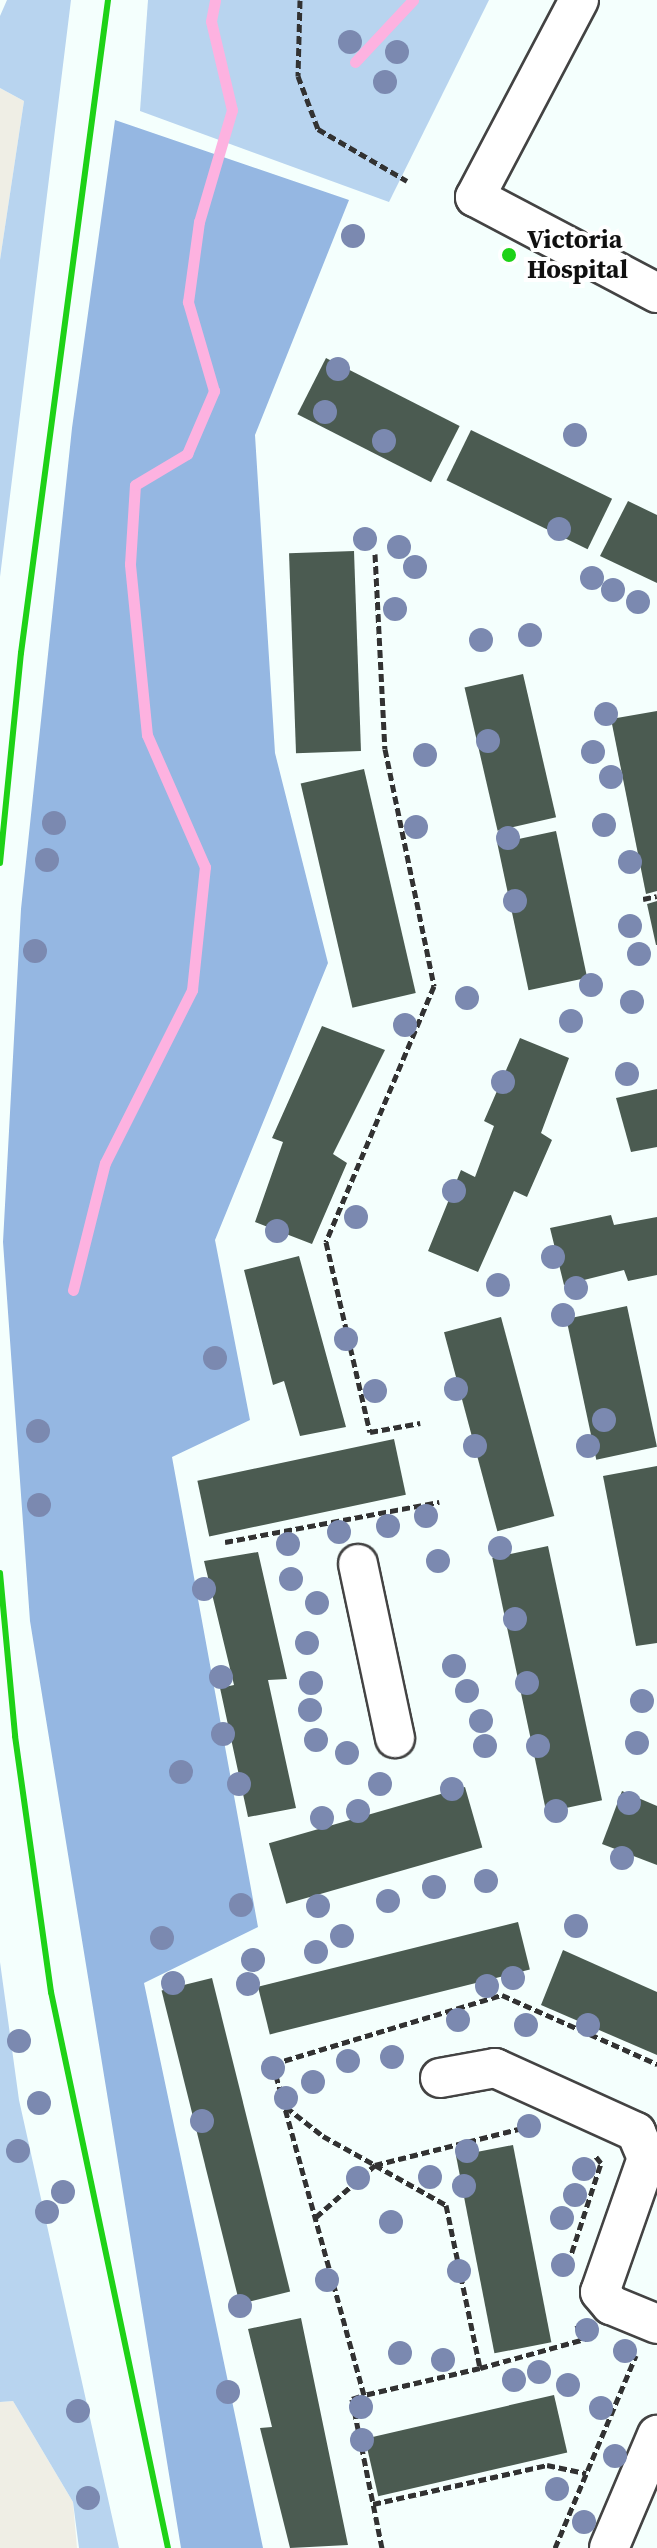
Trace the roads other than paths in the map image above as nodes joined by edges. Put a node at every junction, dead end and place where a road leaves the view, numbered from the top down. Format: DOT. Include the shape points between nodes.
graph roads {
  1 [pos="579,0"];
  2 [pos="657,293"];
  3 [pos="358,1564"];
  4 [pos="395,1738"];
  5 [pos="440,2078"];
  6 [pos="654,2322"];
  7 [pos="657,2435"];
  8 [pos="609,2548"];
  1 -- 2 [label="street" via="475,197"];
  3 -- 4 [label="street"];
  5 -- 6 [label="street" via="495,2068 636,2132 647,2158 600,2292 611,2305"];
  7 -- 8 [label="street"];
}
